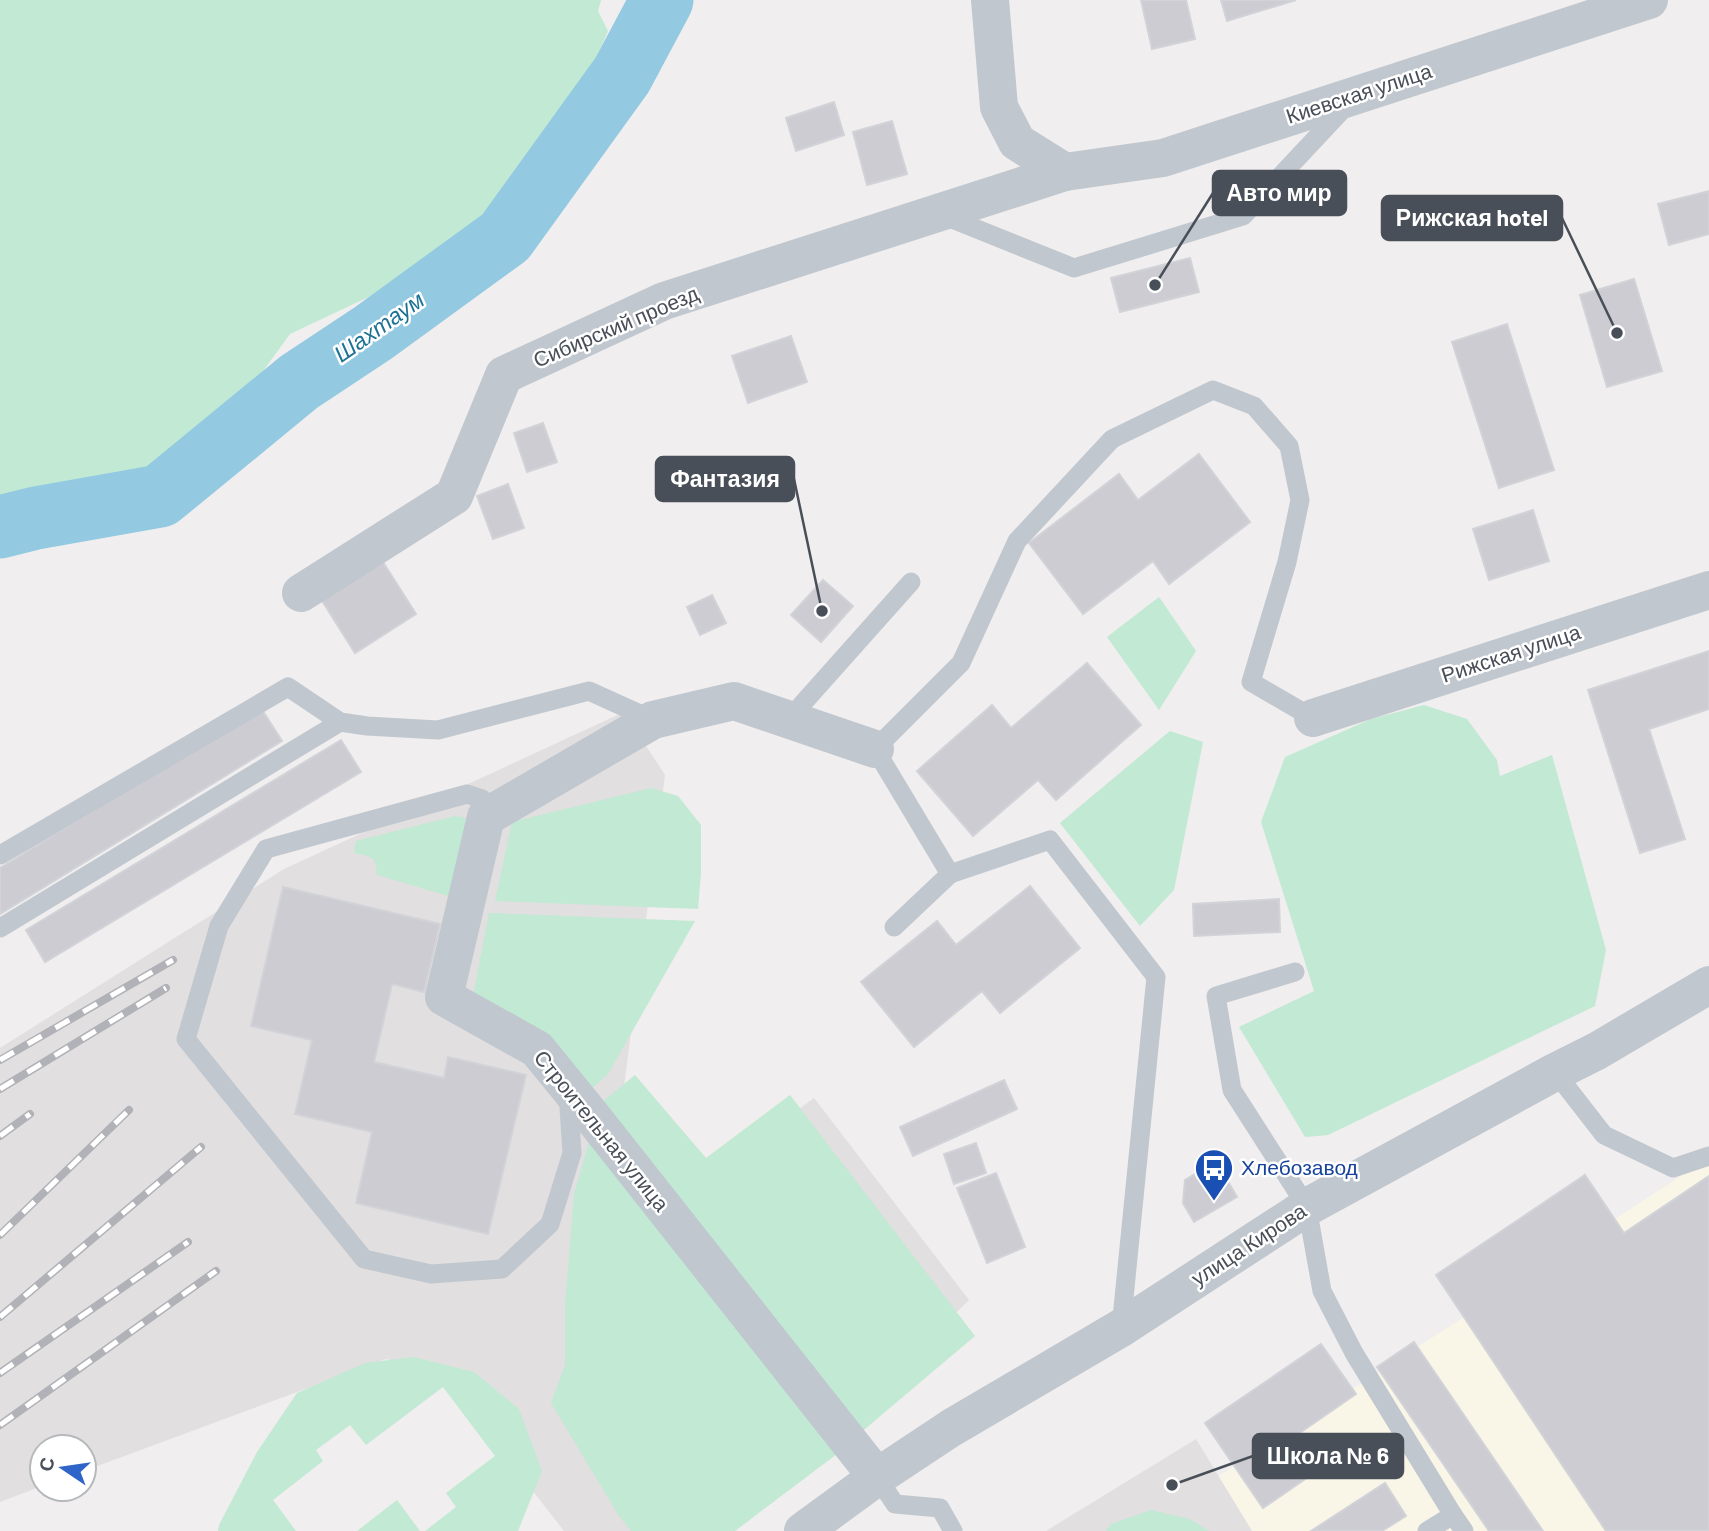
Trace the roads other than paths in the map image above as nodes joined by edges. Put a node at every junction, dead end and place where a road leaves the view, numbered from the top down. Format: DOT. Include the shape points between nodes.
graph roads {
  1 [pos="990,0"];
  2 [pos="1649,0"];
  3 [pos="1357,95"];
  4 [pos="1065,172"];
  5 [pos="938,214"];
  6 [pos="911,582"];
  7 [pos="1709,590"];
  8 [pos="301,593"];
  9 [pos="1312,718"];
  10 [pos="653,720"];
  11 [pos="788,720"];
  12 [pos="340,722"];
  13 [pos="875,749"];
  14 [pos="492,814"];
  15 [pos="0,855"];
  16 [pos="950,874"];
  17 [pos="894,927"];
  18 [pos="0,928"];
  19 [pos="1295,972"];
  20 [pos="1709,985"];
  21 [pos="1555,1072"];
  22 [pos="567,1085"];
  23 [pos="1709,1156"];
  24 [pos="1307,1207"];
  25 [pos="1121,1328"];
  26 [pos="877,1477"];
  27 [pos="1459,1523"];
  28 [pos="803,1531"];
  29 [pos="953,1531"];
  30 [pos="1427,1531"];
  1 -- 4 [label="street" via="999,107 1017,142"];
  2 -- 3 [label="street, Киевская улица"];
  3 -- 4 [label="street, Киевская улица" via="1163,158"];
  3 -- 5 [label="lane" via="1243,216 1074,268"];
  4 -- 5 [label="street, Сибирский проезд"];
  5 -- 8 [label="street, Сибирский проезд" via="664,301 504,375 454,496"];
  6 -- 11 [label="lane"];
  7 -- 9 [label="street, Рижская улица"];
  9 -- 13 [label="lane" via="1251,682 1287,562 1300,499 1289,446 1254,406 1213,390 1112,439 1102,449 1017,541 961,663"];
  10 -- 11 [label="street" via="734,701"];
  10 -- 12 [label="lane" via="589,691 439,730"];
  10 -- 14 [label="street"];
  11 -- 13 [label="street"];
  12 -- 15 [label="lane" via="288,687"];
  12 -- 18 [label="lane"];
  13 -- 16 [label="lane"];
  14 -- 22 [label="street, Строительная улица" via="486,817 444,997 537,1049"];
  14 -- 22 [label="lane" via="481,799 467,794 266,849 219,926 186,1039 364,1259 431,1274 502,1269 550,1224 572,1153"];
  16 -- 17 [label="lane"];
  16 -- 25 [label="lane" via="1050,840 1156,977"];
  19 -- 24 [label="lane" via="1216,996 1232,1090"];
  20 -- 21 [label="street, улица Кирова"];
  21 -- 23 [label="lane" via="1604,1135 1673,1168"];
  21 -- 24 [label="street, улица Кирова"];
  22 -- 26 [label="street, Строительная улица"];
  24 -- 25 [label="street, улица Кирова"];
  24 -- 27 [label="lane" via="1322,1291 1354,1353"];
  25 -- 26 [label="street, улица Кирова"];
  26 -- 28 [label="street, улица Кирова"];
  26 -- 29 [label="lane" via="895,1504 940,1508"];
  27 -- 30 [label="lane"];
}
